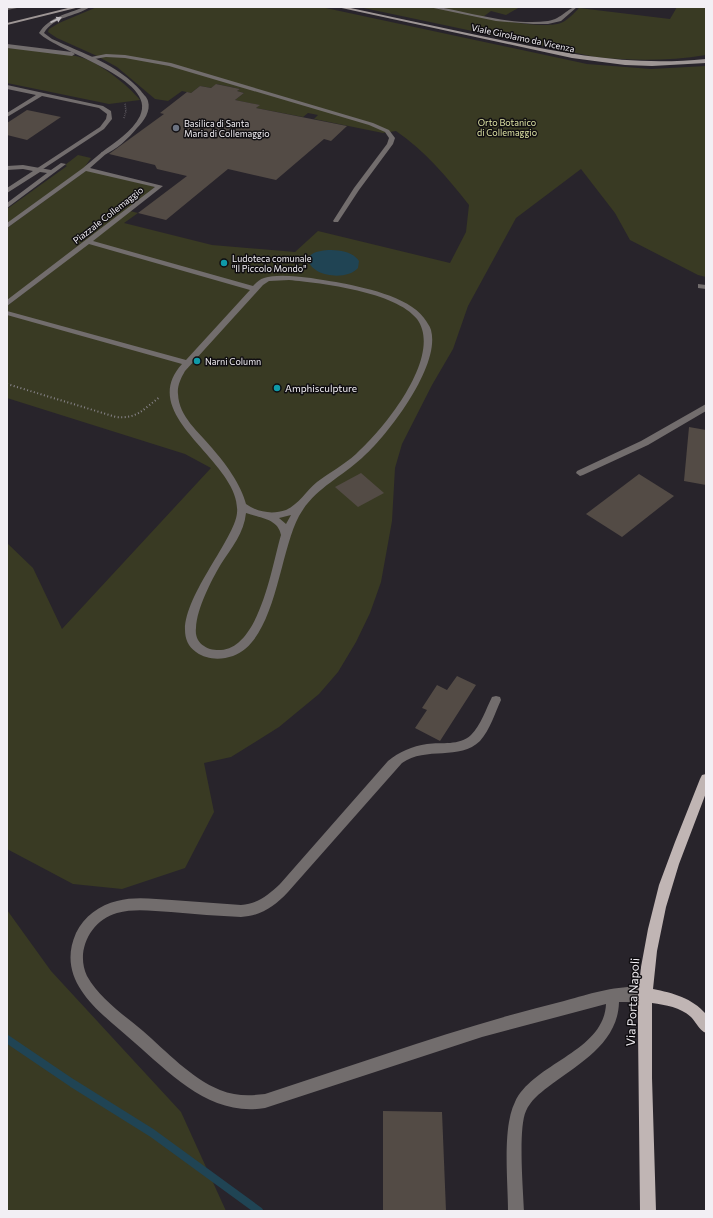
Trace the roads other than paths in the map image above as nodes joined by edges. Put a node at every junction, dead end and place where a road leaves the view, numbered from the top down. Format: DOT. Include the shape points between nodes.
graph roads {
  1 [pos="15,7"];
  2 [pos="78,7"];
  3 [pos="88,7"];
  4 [pos="339,7"];
  5 [pos="431,7"];
  6 [pos="575,7"];
  7 [pos="7,9"];
  8 [pos="7,24"];
  9 [pos="53,41"];
  10 [pos="7,46"];
  11 [pos="26,48"];
  12 [pos="88,57"];
  13 [pos="706,61"];
  14 [pos="7,87"];
  15 [pos="41,94"];
  16 [pos="7,115"];
  17 [pos="63,164"];
  18 [pos="7,168"];
  19 [pos="86,169"];
  20 [pos="38,170"];
  21 [pos="52,172"];
  22 [pos="7,191"];
  23 [pos="8,204"];
  24 [pos="336,221"];
  25 [pos="7,226"];
  26 [pos="88,242"];
  27 [pos="254,289"];
  28 [pos="7,304"];
  29 [pos="7,313"];
  30 [pos="187,363"];
  31 [pos="706,407"];
  32 [pos="580,473"];
  33 [pos="241,505"];
  34 [pos="300,505"];
  35 [pos="259,514"];
  36 [pos="241,518"];
  37 [pos="286,535"];
  38 [pos="496,700"];
  39 [pos="706,779"];
  40 [pos="645,995"];
  41 [pos="613,996"];
  42 [pos="706,1026"];
  43 [pos="516,1211"];
  44 [pos="648,1211"];
  1 -- 7 [label="street"];
  2 -- 8 [label="main road"];
  9 -- 3 [label="street, one-way" via="42,33 46,26"];
  4 -- 13 [label="main road, Viale Girolamo da Vicenza" via="588,60 647,65"];
  5 -- 6 [label="street" via="511,21 541,23 560,20"];
  9 -- 11 [label="street" via="47,47"];
  9 -- 12 [label="street"];
  10 -- 11 [label="street"];
  11 -- 12 [label="street"];
  12 -- 19 [label="street" via="127,82 146,102 145,112 139,124"];
  12 -- 24 [label="street" via="126,56 185,69 387,131 392,138 390,144"];
  14 -- 15 [label="street"];
  15 -- 16 [label="street"];
  15 -- 20 [label="street" via="101,107 108,110 111,116 108,123 98,131"];
  17 -- 21 [label="street"];
  18 -- 20 [label="street"];
  19 -- 25 [label="street"];
  19 -- 26 [label="street, Piazzale Collemaggio" via="160,186"];
  20 -- 21 [label="street"];
  20 -- 22 [label="street"];
  21 -- 23 [label="street"];
  26 -- 27 [label="street"];
  26 -- 28 [label="street, Piazzale Collemaggio"];
  27 -- 30 [label="street"];
  27 -- 34 [label="street" via="265,280 284,278 360,289 410,309 422,320 427,330 428,342 423,362 414,383 389,424 359,456 315,488"];
  29 -- 30 [label="street"];
  30 -- 33 [label="street" via="177,377 173,392 175,404 181,417 220,464 239,495"];
  31 -- 32 [label="street" via="640,446"];
  33 -- 35 [label="street"];
  33 -- 36 [label="street"];
  34 -- 35 [label="street" via="284,514"];
  34 -- 37 [label="street"];
  35 -- 36 [label="street" via="249,513"];
  35 -- 37 [label="street" via="279,522"];
  36 -- 37 [label="street" via="233,538 208,579 192,622 190,631 195,645 206,652 223,655 232,653 248,640 261,616"];
  38 -- 41 [label="street" via="470,742 455,747 419,749 392,765 284,888 266,905 241,911 139,904 114,907 100,914 84,930 78,947 79,972 105,1007 196,1084 220,1097 246,1102 270,1100 523,1017"];
  39 -- 40 [label="main road, Via Porta Napoli" via="676,852 664,891 650,952"];
  40 -- 41 [label="street"];
  40 -- 42 [label="main road" via="687,1005 701,1017"];
  40 -- 44 [label="main road, Via Porta Napoli"];
  41 -- 43 [label="street" via="611,1017 605,1031 588,1048 533,1090 519,1107 515,1122"];
}
